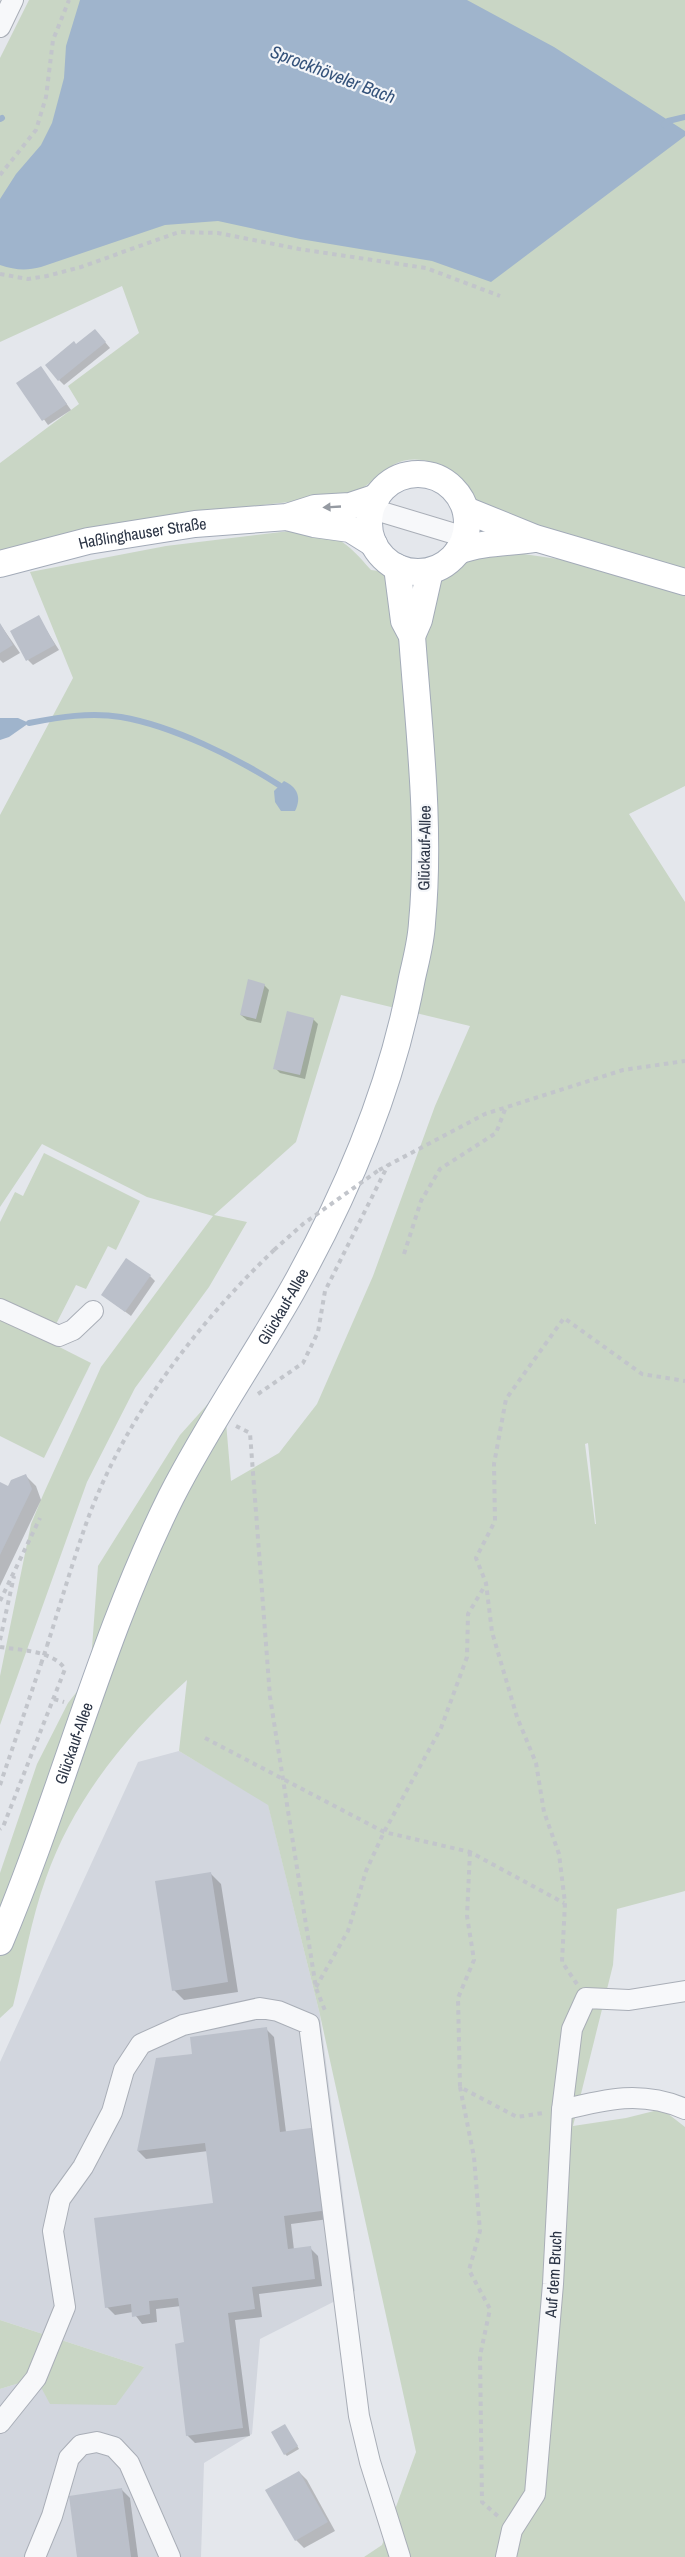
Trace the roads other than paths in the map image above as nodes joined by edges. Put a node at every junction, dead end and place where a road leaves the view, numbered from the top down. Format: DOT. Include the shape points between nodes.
graph roads {
  1 [pos="13,0"];
  2 [pos="0,27"];
  3 [pos="374,503"];
  4 [pos="466,510"];
  5 [pos="287,517"];
  6 [pos="535,538"];
  7 [pos="374,544"];
  8 [pos="462,544"];
  9 [pos="0,564"];
  10 [pos="398,567"];
  11 [pos="430,571"];
  12 [pos="685,582"];
  13 [pos="412,636"];
  14 [pos="0,1309"];
  15 [pos="93,1311"];
  16 [pos="0,1942"];
  17 [pos="685,1991"];
  18 [pos="685,2109"];
  19 [pos="562,2110"];
  20 [pos="0,2423"];
  21 [pos="35,2557"];
  22 [pos="170,2557"];
  23 [pos="400,2557"];
  24 [pos="506,2557"];
  1 -- 2 [label="street"];
  3 -- 4 [label="main road" via="393,481 426,474 455,490"];
  3 -- 5 [label="main road, Haßlinghauser Straße, one-way" via="315,508"];
  3 -- 7 [label="main road" via="369,526"];
  3 -- 8 [label="street"];
  4 -- 6 [label="main road"];
  4 -- 8 [label="main road"];
  5 -- 7 [label="main road, Haßlinghauser Straße" via="350,529"];
  5 -- 9 [label="main road, Haßlinghauser Straße" via="195,525 88,541"];
  6 -- 8 [label="main road"];
  6 -- 12 [label="main road"];
  7 -- 10 [label="main road, Haßlinghauser Straße"];
  8 -- 11 [label="main road" via="450,560"];
  10 -- 11 [label="main road" via="413,572"];
  10 -- 13 [label="main road, Glückauf-Allee" via="404,621"];
  11 -- 13 [label="main road, Glückauf-Allee"];
  13 -- 16 [label="main road, Glückauf-Allee" via="427,826 422,926 403,1025 372,1118 330,1216 293,1289 172,1495 124,1599 27,1879"];
  14 -- 15 [label="street" via="59,1336 74,1330"];
  17 -- 19 [label="street, Auf dem Bruch" via="628,2000 586,1998 572,2029"];
  18 -- 19 [label="street" via="664,2100 621,2097"];
  19 -- 24 [label="street, Auf dem Bruch" via="554,2273 535,2494 512,2530"];
  20 -- 23 [label="street" via="36,2378 65,2307 53,2231 60,2199 83,2167 112,2112 124,2070 141,2044 183,2025 260,2008 278,2011 309,2024 359,2416"];
  21 -- 22 [label="street" via="69,2458 81,2445 97,2442 114,2447 129,2463"];
}
